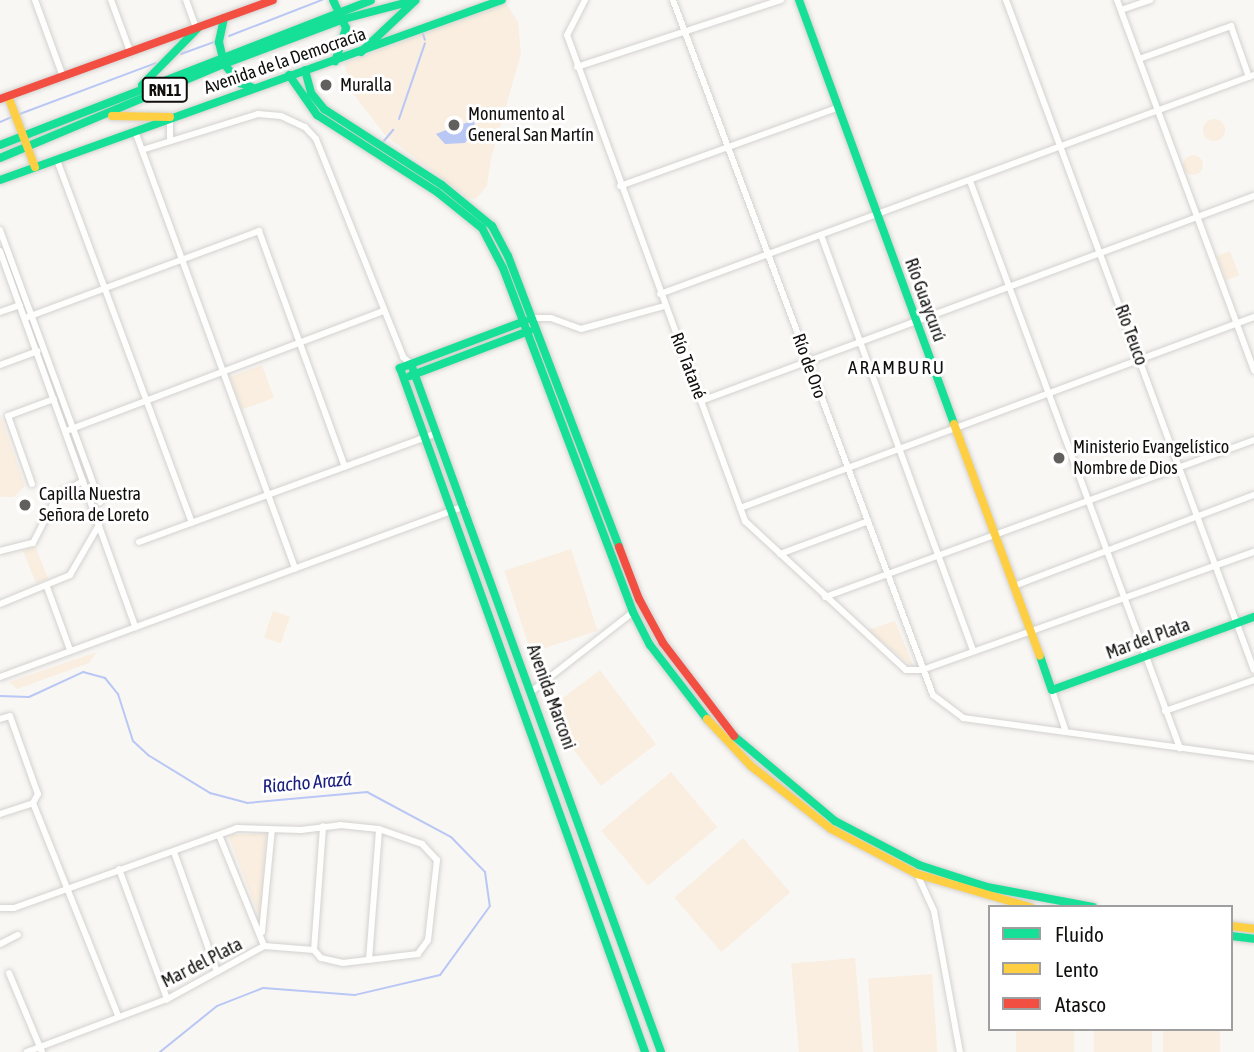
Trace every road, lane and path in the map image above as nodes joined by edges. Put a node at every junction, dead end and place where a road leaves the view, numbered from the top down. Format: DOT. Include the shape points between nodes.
graph roads {
  1 [pos="35,0"];
  2 [pos="111,0"];
  3 [pos="186,0"];
  4 [pos="273,0"];
  5 [pos="333,0"];
  6 [pos="371,0"];
  7 [pos="416,0"];
  8 [pos="502,0"];
  9 [pos="585,0"];
  10 [pos="673,0"];
  11 [pos="781,0"];
  12 [pos="799,0"];
  13 [pos="1006,0"];
  14 [pos="1118,0"];
  15 [pos="1150,0"];
  16 [pos="263,2"];
  17 [pos="341,9"];
  18 [pos="1121,10"];
  19 [pos="224,18"];
  20 [pos="344,19"];
  21 [pos="197,27"];
  22 [pos="684,30"];
  23 [pos="130,51"];
  24 [pos="361,52"];
  25 [pos="221,55"];
  26 [pos="1139,59"];
  27 [pos="335,61"];
  28 [pos="224,64"];
  29 [pos="577,67"];
  30 [pos="305,70"];
  31 [pos="289,75"];
  32 [pos="63,76"];
  33 [pos="1252,76"];
  34 [pos="251,87"];
  35 [pos="136,90"];
  36 [pos="2,98"];
  37 [pos="837,108"];
  38 [pos="1158,109"];
  39 [pos="106,116"];
  40 [pos="170,117"];
  41 [pos="135,131"];
  42 [pos="23,136"];
  43 [pos="170,139"];
  44 [pos="1062,144"];
  45 [pos="0,145"];
  46 [pos="727,147"];
  47 [pos="28,148"];
  48 [pos="142,150"];
  49 [pos="0,158"];
  50 [pos="57,160"];
  51 [pos="35,167"];
  52 [pos="0,180"];
  53 [pos="970,181"];
  54 [pos="620,186"];
  55 [pos="1254,196"];
  56 [pos="877,216"];
  57 [pos="1198,218"];
  58 [pos="0,230"];
  59 [pos="821,235"];
  60 [pos="768,254"];
  61 [pos="1101,254"];
  62 [pos="1,256"];
  63 [pos="182,258"];
  64 [pos="1009,286"];
  65 [pos="105,288"];
  66 [pos="660,294"];
  67 [pos="20,305"];
  68 [pos="664,306"];
  69 [pos="383,311"];
  70 [pos="0,312"];
  71 [pos="28,317"];
  72 [pos="1254,317"];
  73 [pos="531,318"];
  74 [pos="915,321"];
  75 [pos="521,322"];
  76 [pos="1236,324"];
  77 [pos="536,328"];
  78 [pos="525,332"];
  79 [pos="301,342"];
  80 [pos="861,342"];
  81 [pos="38,351"];
  82 [pos="403,357"];
  83 [pos="807,360"];
  84 [pos="1140,362"];
  85 [pos="411,364"];
  86 [pos="0,365"];
  87 [pos="400,368"];
  88 [pos="1254,370"];
  89 [pos="220,371"];
  90 [pos="415,375"];
  91 [pos="404,379"];
  92 [pos="1048,394"];
  93 [pos="54,399"];
  94 [pos="146,400"];
  95 [pos="701,401"];
  96 [pos="956,428"];
  97 [pos="70,430"];
  98 [pos="438,433"];
  99 [pos="426,437"];
  100 [pos="1254,440"];
  101 [pos="900,449"];
  102 [pos="345,467"];
  103 [pos="1179,467"];
  104 [pos="847,469"];
  105 [pos="83,481"];
  106 [pos="32,484"];
  107 [pos="266,495"];
  108 [pos="1254,495"];
  109 [pos="100,502"];
  110 [pos="1089,502"];
  111 [pos="465,506"];
  112 [pos="740,508"];
  113 [pos="453,510"];
  114 [pos="1198,516"];
  115 [pos="866,522"];
  116 [pos="192,523"];
  117 [pos="99,526"];
  118 [pos="997,536"];
  119 [pos="139,542"];
  120 [pos="1107,550"];
  121 [pos="0,551"];
  122 [pos="1254,552"];
  123 [pos="780,554"];
  124 [pos="941,556"];
  125 [pos="1216,566"];
  126 [pos="295,569"];
  127 [pos="885,576"];
  128 [pos="1014,586"];
  129 [pos="47,587"];
  130 [pos="825,597"];
  131 [pos="1125,598"];
  132 [pos="0,604"];
  133 [pos="633,612"];
  134 [pos="1254,617"];
  135 [pos="1238,624"];
  136 [pos="135,627"];
  137 [pos="1030,631"];
  138 [pos="70,650"];
  139 [pos="973,650"];
  140 [pos="1145,657"];
  141 [pos="922,670"];
  142 [pos="1254,670"];
  143 [pos="0,677"];
  144 [pos="1254,680"];
  145 [pos="1052,690"];
  146 [pos="532,691"];
  147 [pos="519,696"];
  148 [pos="1165,711"];
  149 [pos="0,719"];
  150 [pos="1065,729"];
  151 [pos="1180,748"];
  152 [pos="1254,758"];
  153 [pos="33,803"];
  154 [pos="0,814"];
  155 [pos="323,826"];
  156 [pos="379,829"];
  157 [pos="272,830"];
  158 [pos="219,835"];
  159 [pos="174,852"];
  160 [pos="119,869"];
  161 [pos="917,874"];
  162 [pos="65,889"];
  163 [pos="1023,905"];
  164 [pos="1082,905"];
  165 [pos="0,908"];
  166 [pos="1233,926"];
  167 [pos="1254,929"];
  168 [pos="621,934"];
  169 [pos="18,935"];
  170 [pos="262,935"];
  171 [pos="1233,936"];
  172 [pos="1254,939"];
  173 [pos="606,940"];
  174 [pos="0,943"];
  175 [pos="264,946"];
  176 [pos="314,950"];
  177 [pos="369,960"];
  178 [pos="9,972"];
  179 [pos="217,972"];
  180 [pos="167,999"];
  181 [pos="118,1016"];
  182 [pos="651,1023"];
  183 [pos="637,1028"];
  184 [pos="41,1050"];
  185 [pos="27,1052"];
  186 [pos="645,1052"];
  187 [pos="661,1052"];
  188 [pos="960,1052"];
  1 -- 32 [label="street"];
  2 -- 23 [label="street"];
  3 -- 21 [label="street"];
  4 -- 16 [label="main road"];
  5 -- 17 [label="main road"];
  6 -- 17 [label="main road, Avenida de la Democracia / RN11"];
  7 -- 20 [label="main road, Avenida de la Democracia / RN11"];
  7 -- 24 [label="main road"];
  8 -- 24 [label="main road, Avenida de la Democracia"];
  9 -- 29 [label="street, Río Tatané" via="567,35"];
  10 -- 22 [label="street, Río de Oro"];
  11 -- 22 [label="street"];
  12 -- 37 [label="main road, Río Guaycurú"];
  13 -- 44 [label="street, Río Teuco"];
  14 -- 18 [label="street"];
  15 -- 18 [label="street"];
  16 -- 19 [label="main road"];
  17 -- 20 [label="main road"];
  17 -- 25 [label="main road, Avenida de la Democracia / RN11"];
  18 -- 26 [label="street"];
  19 -- 21 [label="main road"];
  19 -- 25 [label="main road"];
  20 -- 27 [label="main road" via="345,38"];
  20 -- 28 [label="main road, Avenida de la Democracia / RN11"];
  21 -- 23 [label="main road"];
  21 -- 35 [label="main road"];
  22 -- 29 [label="street"];
  22 -- 46 [label="street, Río de Oro"];
  23 -- 32 [label="main road"];
  24 -- 27 [label="main road, Avenida de la Democracia"];
  25 -- 28 [label="main road"];
  25 -- 35 [label="main road, Avenida de la Democracia / RN11"];
  26 -- 33 [label="street" via="1231,26"];
  26 -- 38 [label="street"];
  27 -- 30 [label="main road, Avenida de la Democracia"];
  28 -- 34 [label="main road" via="240,83"];
  28 -- 39 [label="main road, Avenida de la Democracia / RN11"];
  29 -- 54 [label="street, Río Tatané"];
  30 -- 31 [label="main road, Avenida de la Democracia"];
  30 -- 73 [label="main road" via="311,93 324,109 485,218 508,256"];
  31 -- 34 [label="main road, Avenida de la Democracia"];
  31 -- 75 [label="main road" via="317,115 454,203 482,228 503,268"];
  32 -- 36 [label="main road"];
  33 -- 38 [label="street"];
  34 -- 40 [label="main road, Avenida de la Democracia"];
  35 -- 42 [label="main road, Avenida de la Democracia / RN11"];
  36 -- 42 [label="main road" via="15,114"];
  37 -- 46 [label="street"];
  37 -- 56 [label="main road, Río Guaycurú"];
  38 -- 44 [label="street"];
  38 -- 57 [label="street"];
  39 -- 40 [label="main road"];
  39 -- 47 [label="main road, Avenida de la Democracia / RN11"];
  40 -- 41 [label="main road, Avenida de la Democracia"];
  40 -- 43 [label="street"];
  41 -- 48 [label="street"];
  41 -- 50 [label="main road, Avenida de la Democracia"];
  42 -- 45 [label="main road, Avenida de la Democracia / RN11"];
  42 -- 47 [label="main road"];
  43 -- 48 [label="street"];
  43 -- 69 [label="street, Avenida Marconi" via="258,114 294,120 316,139"];
  44 -- 53 [label="street"];
  44 -- 61 [label="street, Río Teuco"];
  46 -- 54 [label="street"];
  46 -- 60 [label="street, Río de Oro"];
  47 -- 49 [label="main road, Avenida de la Democracia / RN11"];
  47 -- 51 [label="main road"];
  48 -- 63 [label="street"];
  50 -- 51 [label="main road, Avenida de la Democracia"];
  50 -- 65 [label="street"];
  51 -- 52 [label="main road, Avenida de la Democracia"];
  53 -- 56 [label="street"];
  53 -- 64 [label="street"];
  54 -- 66 [label="street, Río Tatané"];
  55 -- 57 [label="street"];
  56 -- 59 [label="street"];
  56 -- 74 [label="main road, Río Guaycurú"];
  57 -- 61 [label="street"];
  57 -- 76 [label="street"];
  58 -- 71 [label="street"];
  59 -- 60 [label="street"];
  59 -- 80 [label="street"];
  60 -- 66 [label="street"];
  60 -- 83 [label="street, Río de Oro"];
  61 -- 64 [label="street"];
  61 -- 84 [label="street, Río Teuco"];
  62 -- 67 [label="street"];
  63 -- 65 [label="street"];
  63 -- 79 [label="street" via="258,230"];
  63 -- 89 [label="street"];
  64 -- 74 [label="street"];
  64 -- 92 [label="street"];
  65 -- 71 [label="street"];
  65 -- 94 [label="street"];
  66 -- 68 [label="street, Río Tatané"];
  67 -- 70 [label="street"];
  67 -- 71 [label="street"];
  68 -- 73 [label="street" via="581,329 551,318"];
  68 -- 95 [label="street, Río Tatané"];
  69 -- 79 [label="street"];
  69 -- 82 [label="street, Avenida Marconi"];
  71 -- 81 [label="street"];
  71 -- 97 [label="street"];
  72 -- 76 [label="street"];
  73 -- 75 [label="main road"];
  73 -- 77 [label="main road"];
  74 -- 80 [label="street"];
  74 -- 96 [label="main road, Río Guaycurú"];
  75 -- 78 [label="main road"];
  75 -- 85 [label="main road"];
  76 -- 84 [label="street"];
  76 -- 88 [label="street"];
  77 -- 78 [label="main road"];
  77 -- 164 [label="main road" via="639,599 663,643 727,730 795,792 835,821 919,865 987,887"];
  78 -- 90 [label="main road"];
  78 -- 133 [label="main road"];
  79 -- 89 [label="street"];
  79 -- 102 [label="street"];
  80 -- 83 [label="street"];
  80 -- 101 [label="street"];
  81 -- 86 [label="street"];
  81 -- 93 [label="street"];
  82 -- 85 [label="street, Avenida Marconi"];
  82 -- 87 [label="street"];
  83 -- 95 [label="street"];
  83 -- 104 [label="street, Río de Oro"];
  84 -- 92 [label="street"];
  84 -- 103 [label="street, Río Teuco"];
  85 -- 87 [label="main road"];
  85 -- 90 [label="main road, Avenida Marconi"];
  87 -- 91 [label="main road, Avenida Marconi"];
  89 -- 94 [label="street"];
  89 -- 107 [label="street"];
  90 -- 91 [label="main road"];
  90 -- 98 [label="main road, Avenida Marconi"];
  91 -- 99 [label="main road, Avenida Marconi"];
  92 -- 96 [label="street"];
  92 -- 110 [label="street"];
  93 -- 97 [label="street"];
  93 -- 106 [label="street" via="8,416"];
  94 -- 97 [label="street"];
  94 -- 116 [label="street"];
  95 -- 112 [label="street, Río Tatané"];
  96 -- 101 [label="street"];
  96 -- 118 [label="main road, Río Guaycurú"];
  97 -- 105 [label="street"];
  97 -- 109 [label="street"];
  98 -- 99 [label="street"];
  98 -- 111 [label="main road, Avenida Marconi"];
  99 -- 102 [label="street"];
  99 -- 113 [label="main road, Avenida Marconi"];
  100 -- 103 [label="street"];
  101 -- 104 [label="street"];
  101 -- 124 [label="street"];
  102 -- 107 [label="street"];
  103 -- 110 [label="street"];
  103 -- 114 [label="street, Río Teuco"];
  104 -- 112 [label="street"];
  104 -- 115 [label="street, Río de Oro"];
  105 -- 117 [label="street"];
  105 -- 121 [label="street" via="57,496 33,543"];
  107 -- 116 [label="street"];
  107 -- 126 [label="street"];
  108 -- 114 [label="street"];
  110 -- 118 [label="street"];
  110 -- 120 [label="street"];
  111 -- 113 [label="street"];
  111 -- 146 [label="main road, Avenida Marconi"];
  112 -- 123 [label="street, Río Tatané" via="745,521"];
  113 -- 126 [label="street"];
  113 -- 147 [label="main road, Avenida Marconi"];
  114 -- 120 [label="street"];
  114 -- 125 [label="street, Río Teuco"];
  115 -- 123 [label="street"];
  115 -- 127 [label="street, Río de Oro"];
  116 -- 119 [label="street"];
  117 -- 129 [label="street" via="74,572"];
  117 -- 136 [label="street"];
  118 -- 124 [label="street"];
  118 -- 128 [label="main road, Río Guaycurú"];
  120 -- 128 [label="street"];
  120 -- 131 [label="street"];
  122 -- 125 [label="street"];
  123 -- 130 [label="street, Río Tatané"];
  124 -- 127 [label="street"];
  124 -- 139 [label="street"];
  125 -- 131 [label="street"];
  125 -- 135 [label="street, Río Teuco"];
  126 -- 136 [label="street"];
  127 -- 130 [label="street"];
  127 -- 141 [label="street, Río de Oro"];
  128 -- 137 [label="main road, Río Guaycurú"];
  129 -- 132 [label="street"];
  129 -- 138 [label="street"];
  130 -- 141 [label="street, Río Tatané" via="914,673"];
  131 -- 137 [label="street"];
  131 -- 140 [label="street"];
  133 -- 146 [label="street"];
  133 -- 161 [label="main road" via="670,675 751,766 831,829"];
  134 -- 135 [label="main road, Mar del Plata"];
  135 -- 140 [label="main road, Mar del Plata"];
  135 -- 142 [label="street, Río Teuco"];
  136 -- 138 [label="street"];
  137 -- 139 [label="street"];
  137 -- 145 [label="main road, Río Guaycurú"];
  138 -- 143 [label="street"];
  139 -- 141 [label="street"];
  140 -- 145 [label="main road, Mar del Plata"];
  140 -- 148 [label="street"];
  141 -- 150 [label="street, Río de Oro" via="933,695 963,718"];
  144 -- 148 [label="street"];
  145 -- 150 [label="street, Río Guaycurú"];
  146 -- 147 [label="main road"];
  146 -- 168 [label="main road, Avenida Marconi"];
  147 -- 173 [label="main road, Avenida Marconi"];
  148 -- 151 [label="street"];
  149 -- 153 [label="street" via="10,716 37,794"];
  150 -- 151 [label="street"];
  151 -- 152 [label="street"];
  153 -- 154 [label="street"];
  153 -- 162 [label="street"];
  155 -- 156 [label="street"];
  155 -- 157 [label="street"];
  155 -- 176 [label="street"];
  156 -- 177 [label="street"];
  156 -- 177 [label="street, Mar del Plata" via="422,844 437,860 428,940 418,954"];
  157 -- 158 [label="street" via="237,828"];
  157 -- 170 [label="street"];
  158 -- 159 [label="street"];
  158 -- 170 [label="street"];
  159 -- 160 [label="street"];
  159 -- 179 [label="street"];
  160 -- 162 [label="street"];
  160 -- 180 [label="street"];
  161 -- 163 [label="main road"];
  161 -- 188 [label="street" via="934,911"];
  162 -- 165 [label="street" via="14,908"];
  162 -- 181 [label="street"];
  166 -- 167 [label="main road"];
  168 -- 173 [label="main road"];
  168 -- 182 [label="main road, Avenida Marconi"];
  169 -- 174 [label="street"];
  170 -- 175 [label="street"];
  171 -- 172 [label="main road"];
  173 -- 183 [label="main road, Avenida Marconi"];
  175 -- 176 [label="street, Mar del Plata"];
  175 -- 179 [label="street, Mar del Plata"];
  176 -- 177 [label="street, Mar del Plata" via="321,958 344,963"];
  178 -- 184 [label="street"];
  179 -- 180 [label="street, Mar del Plata"];
  180 -- 181 [label="street, Mar del Plata"];
  181 -- 184 [label="street, Mar del Plata"];
  182 -- 183 [label="main road"];
  182 -- 187 [label="main road, Avenida Marconi"];
  183 -- 186 [label="main road, Avenida Marconi"];
  184 -- 185 [label="street, Mar del Plata"];
}
